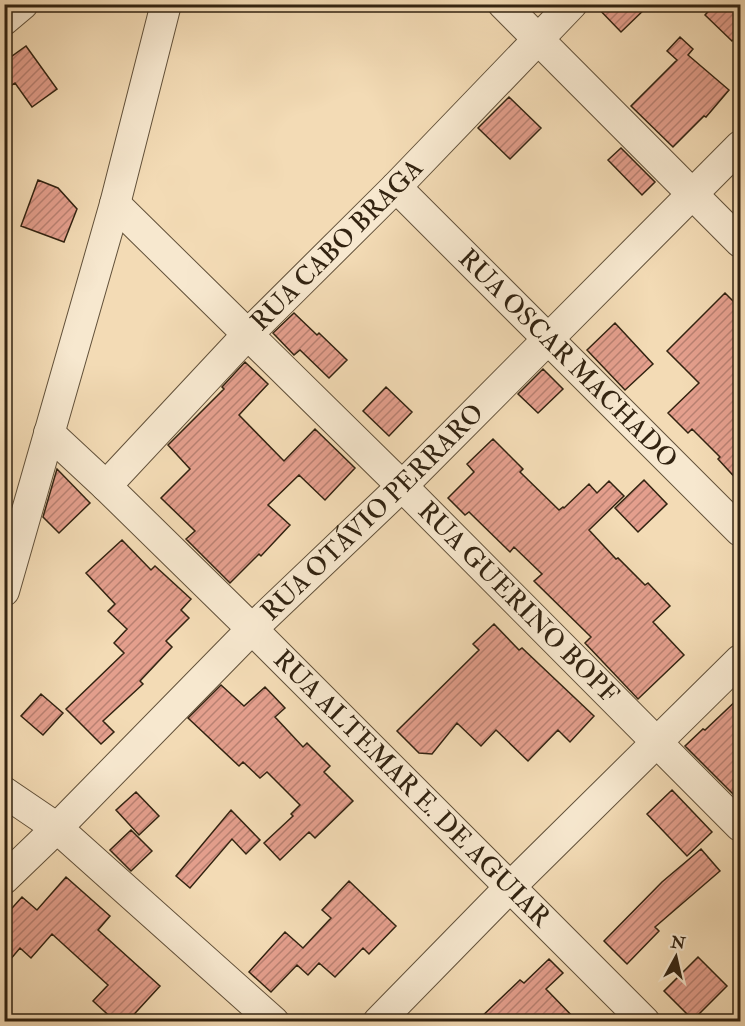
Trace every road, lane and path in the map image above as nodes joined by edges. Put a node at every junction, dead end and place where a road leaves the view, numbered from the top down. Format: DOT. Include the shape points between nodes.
graph roads {
  1 [pos="23,4"];
  2 [pos="166,4"];
  3 [pos="503,4"];
  4 [pos="572,4"];
  5 [pos="4,20"];
  6 [pos="539,39"];
  7 [pos="741,146"];
  8 [pos="396,187"];
  9 [pos="692,195"];
  10 [pos="115,204"];
  11 [pos="741,242"];
  12 [pos="248,334"];
  13 [pos="549,339"];
  14 [pos="49,433"];
  15 [pos="106,486"];
  16 [pos="402,486"];
  17 [pos="741,531"];
  18 [pos="4,591"];
  19 [pos="252,629"];
  20 [pos="741,660"];
  21 [pos="658,743"];
  22 [pos="4,792"];
  23 [pos="741,826"];
  24 [pos="57,828"];
  25 [pos="4,879"];
  26 [pos="510,886"];
  27 [pos="274,1022"];
  28 [pos="378,1022"];
  29 [pos="645,1022"];
  1 -- 5 [label="street"];
  2 -- 10 [label="street"];
  3 -- 6 [label="street"];
  4 -- 6 [label="street, RUA CABO BRAGA"];
  6 -- 8 [label="street, RUA CABO BRAGA"];
  6 -- 9 [label="street"];
  7 -- 9 [label="street, RUA OTÁVIO PERRARO"];
  8 -- 12 [label="street, RUA CABO BRAGA"];
  8 -- 13 [label="street, RUA OSCAR MACHADO"];
  9 -- 11 [label="street"];
  9 -- 13 [label="street, RUA OTÁVIO PERRARO"];
  10 -- 12 [label="street, RUA GUERINO BOPF"];
  10 -- 14 [label="street"];
  12 -- 15 [label="street, RUA CABO BRAGA"];
  12 -- 16 [label="street, RUA GUERINO BOPF"];
  13 -- 16 [label="street, RUA OTÁVIO PERRARO"];
  13 -- 17 [label="street, RUA OSCAR MACHADO"];
  14 -- 15 [label="street, RUA ALTEMAR E. DE AGUIAR"];
  14 -- 18 [label="street"];
  15 -- 19 [label="street, RUA ALTEMAR E. DE AGUIAR"];
  16 -- 19 [label="street, RUA OTÁVIO PERRARO"];
  16 -- 21 [label="street, RUA GUERINO BOPF"];
  19 -- 24 [label="street, RUA OTÁVIO PERRARO"];
  19 -- 26 [label="street, RUA ALTEMAR E. DE AGUIAR"];
  20 -- 21 [label="street"];
  21 -- 23 [label="street, RUA GUERINO BOPF"];
  21 -- 26 [label="street"];
  22 -- 24 [label="street"];
  24 -- 25 [label="street, RUA OTÁVIO PERRARO"];
  24 -- 27 [label="street"];
  26 -- 28 [label="street"];
  26 -- 29 [label="street, RUA ALTEMAR E. DE AGUIAR"];
}
